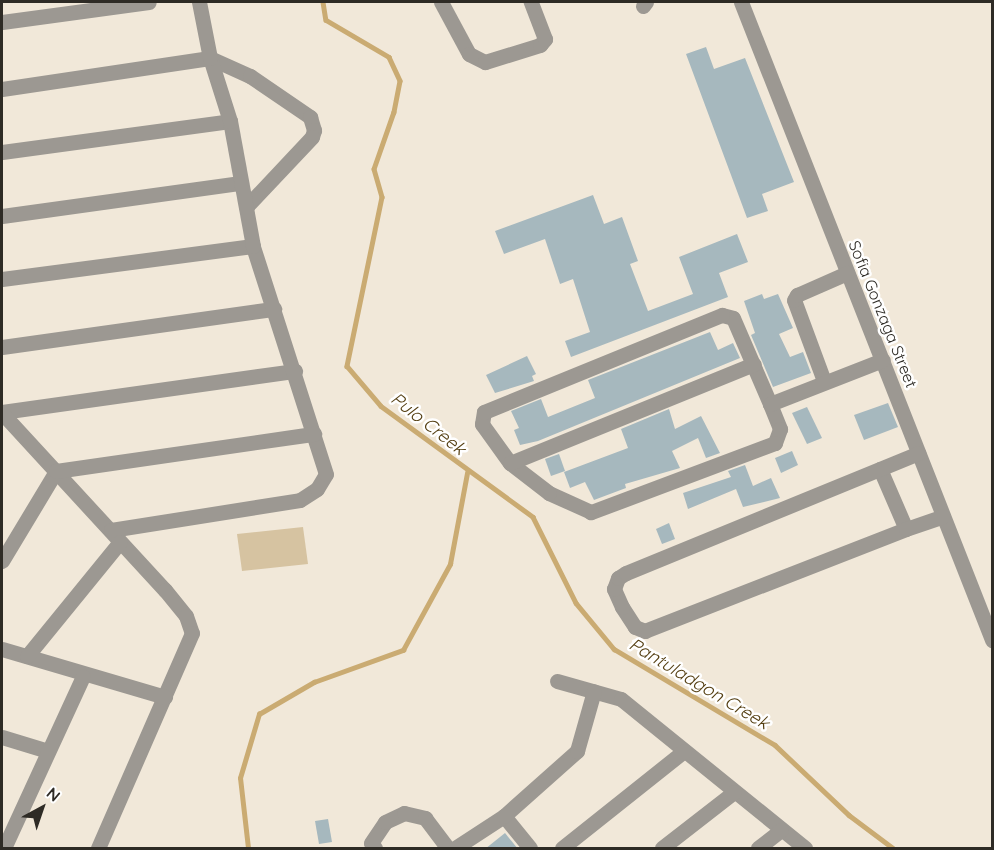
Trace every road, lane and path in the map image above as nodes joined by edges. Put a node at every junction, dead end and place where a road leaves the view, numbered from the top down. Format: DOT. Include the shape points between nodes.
graph roads {
  1 [pos="149,2"];
  2 [pos="200,2"];
  3 [pos="441,2"];
  4 [pos="531,2"];
  5 [pos="741,2"];
  6 [pos="2,22"];
  7 [pos="210,58"];
  8 [pos="2,89"];
  9 [pos="230,121"];
  10 [pos="2,152"];
  11 [pos="239,183"];
  12 [pos="246,207"];
  13 [pos="2,216"];
  14 [pos="253,246"];
  15 [pos="847,273"];
  16 [pos="2,279"];
  17 [pos="274,309"];
  18 [pos="2,347"];
  19 [pos="883,360"];
  20 [pos="754,364"];
  21 [pos="296,371"];
  22 [pos="824,381"];
  23 [pos="770,404"];
  24 [pos="2,413"];
  25 [pos="314,434"];
  26 [pos="918,453"];
  27 [pos="510,463"];
  28 [pos="880,469"];
  29 [pos="56,471"];
  30 [pos="943,516"];
  31 [pos="906,529"];
  32 [pos="116,536"];
  33 [pos="2,561"];
  34 [pos="993,640"];
  35 [pos="2,649"];
  36 [pos="27,656"];
  37 [pos="83,676"];
  38 [pos="557,681"];
  39 [pos="594,691"];
  40 [pos="165,697"];
  41 [pos="2,737"];
  42 [pos="48,751"];
  43 [pos="684,751"];
  44 [pos="734,792"];
  45 [pos="504,816"];
  46 [pos="8,826"];
  47 [pos="781,830"];
  48 [pos="4,849"];
  49 [pos="98,849"];
  50 [pos="375,849"];
  51 [pos="448,849"];
  52 [pos="455,849"];
  53 [pos="530,849"];
  54 [pos="562,849"];
  55 [pos="662,849"];
  56 [pos="758,849"];
  57 [pos="805,849"];
  1 -- 6 [label="street"];
  2 -- 7 [label="street"];
  3 -- 4 [label="street" via="469,54 485,62 540,45 545,39"];
  5 -- 15 [label="street, Sofia Gonzaga Street"];
  7 -- 8 [label="street"];
  7 -- 9 [label="street"];
  7 -- 12 [label="street" via="250,76 314,122 312,137"];
  9 -- 10 [label="street"];
  9 -- 11 [label="street"];
  11 -- 12 [label="street"];
  11 -- 13 [label="street"];
  12 -- 14 [label="street"];
  14 -- 16 [label="street"];
  14 -- 17 [label="street"];
  15 -- 19 [label="street, Sofia Gonzaga Street"];
  15 -- 22 [label="street" via="797,295 795,300"];
  17 -- 18 [label="street"];
  17 -- 21 [label="street"];
  19 -- 22 [label="street"];
  19 -- 26 [label="street, Sofia Gonzaga Street"];
  20 -- 23 [label="street"];
  20 -- 27 [label="street"];
  20 -- 27 [label="street" via="734,318 722,315 711,319 484,412 482,424"];
  21 -- 24 [label="street"];
  21 -- 25 [label="street"];
  22 -- 23 [label="street"];
  23 -- 27 [label="street" via="780,429 775,443 591,512 549,493"];
  24 -- 29 [label="street"];
  25 -- 29 [label="street"];
  25 -- 32 [label="street" via="326,474 317,489 300,500"];
  26 -- 28 [label="street"];
  26 -- 30 [label="street, Sofia Gonzaga Street"];
  28 -- 31 [label="street"];
  28 -- 31 [label="street" via="626,573 618,578 614,589 635,627 645,631"];
  29 -- 32 [label="street"];
  29 -- 33 [label="street"];
  30 -- 31 [label="street"];
  30 -- 34 [label="street, Sofia Gonzaga Street"];
  32 -- 36 [label="street"];
  32 -- 40 [label="street" via="186,616 192,633"];
  35 -- 36 [label="street"];
  36 -- 37 [label="street"];
  37 -- 40 [label="street"];
  37 -- 42 [label="street"];
  38 -- 39 [label="street"];
  39 -- 43 [label="street" via="621,699"];
  39 -- 45 [label="street" via="577,751"];
  40 -- 49 [label="street"];
  41 -- 42 [label="street"];
  42 -- 46 [label="street"];
  43 -- 44 [label="street"];
  43 -- 54 [label="street"];
  44 -- 47 [label="street"];
  44 -- 55 [label="street"];
  45 -- 52 [label="street"];
  45 -- 53 [label="street"];
  46 -- 48 [label="street"];
  47 -- 56 [label="street"];
  47 -- 57 [label="street"];
  50 -- 51 [label="street" via="371,843 385,822 404,813 425,818"];
}
